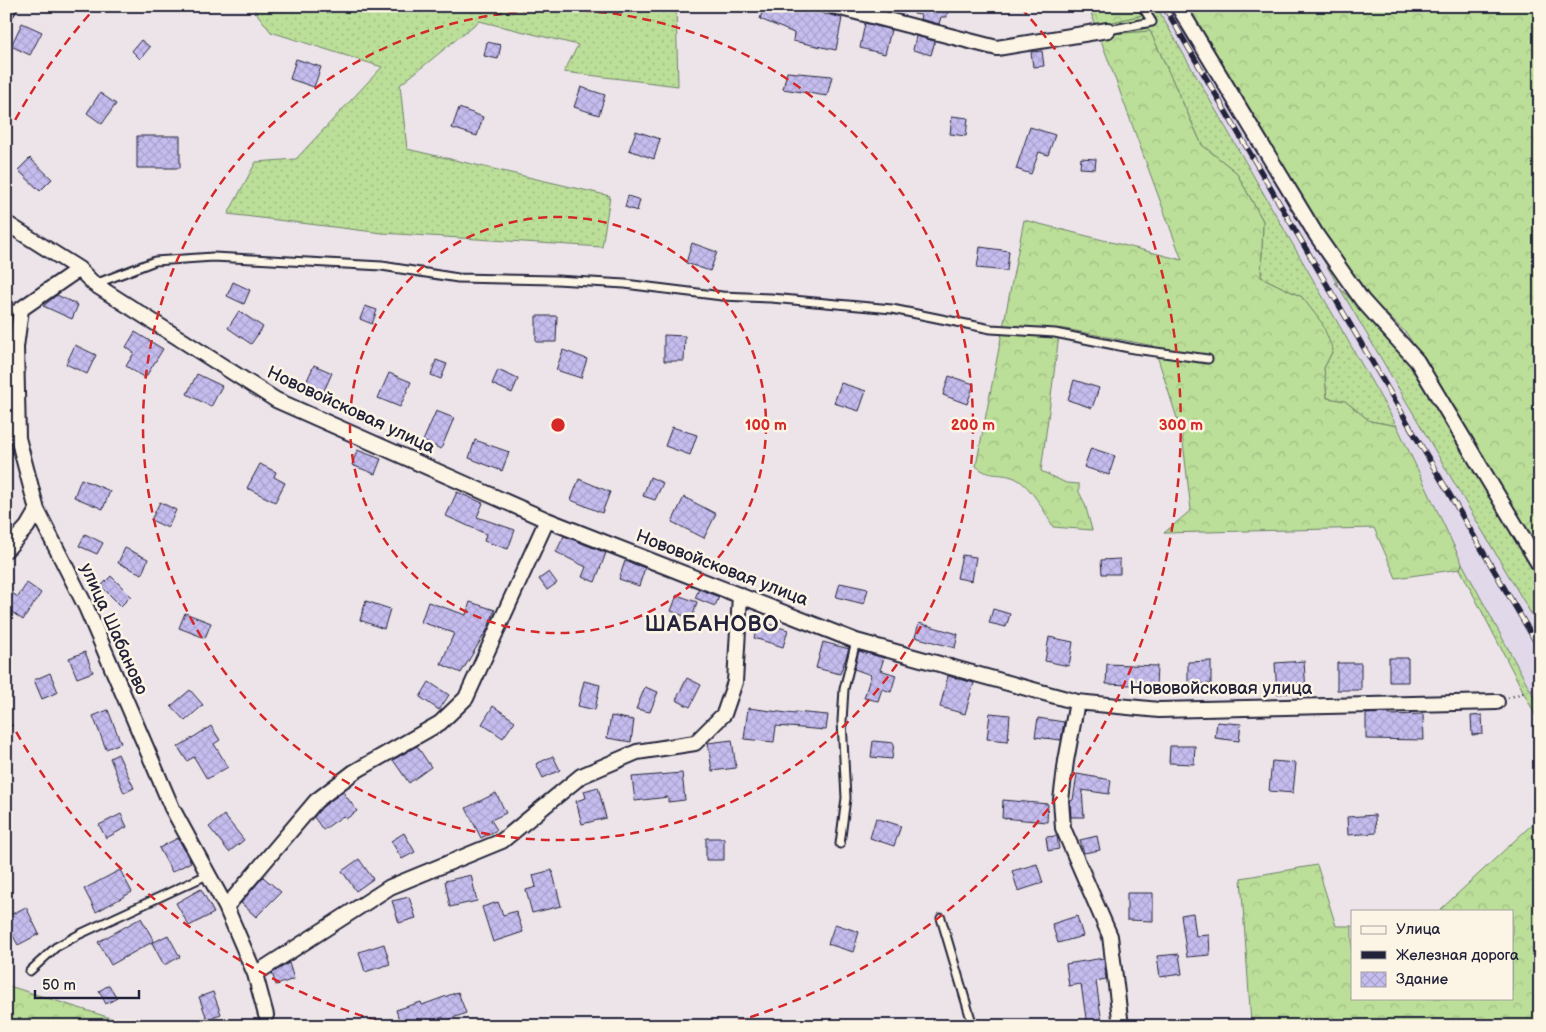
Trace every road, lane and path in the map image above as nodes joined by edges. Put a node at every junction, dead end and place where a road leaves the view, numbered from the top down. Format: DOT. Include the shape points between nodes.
graph roads {
  1 [pos="10,6"];
  2 [pos="833,6"];
  3 [pos="1142,6"];
  4 [pos="1178,6"];
  5 [pos="6,12"];
  6 [pos="1108,30"];
  7 [pos="6,222"];
  8 [pos="79,269"];
  9 [pos="94,284"];
  10 [pos="6,309"];
  11 [pos="21,309"];
  12 [pos="1208,359"];
  13 [pos="37,510"];
  14 [pos="547,520"];
  15 [pos="6,550"];
  16 [pos="1540,566"];
  17 [pos="740,595"];
  18 [pos="856,641"];
  19 [pos="1540,687"];
  20 [pos="1077,702"];
  21 [pos="1497,702"];
  22 [pos="840,844"];
  23 [pos="207,875"];
  24 [pos="226,907"];
  25 [pos="941,918"];
  26 [pos="30,971"];
  27 [pos="255,974"];
  28 [pos="266,1015"];
  29 [pos="973,1026"];
  30 [pos="1121,1026"];
  1 -- 5 [label="street"];
  2 -- 6 [label="street" via="997,48"];
  3 -- 6 [label="lane" via="1152,22"];
  4 -- 16 [label="street" via="1317,236 1362,300 1418,361"];
  7 -- 8 [label="street, Нововойсковая улица"];
  8 -- 9 [label="street, Нововойсковая улица"];
  8 -- 11 [label="street"];
  9 -- 12 [label="lane" via="155,261 213,257 382,266 458,278 625,284 722,296 892,310 991,329 1055,332 1134,349"];
  9 -- 14 [label="street, Нововойсковая улица" via="276,400"];
  10 -- 11 [label="lane"];
  11 -- 13 [label="street, улица Шабаново" via="16,347 18,438"];
  13 -- 15 [label="street" via="27,527"];
  13 -- 23 [label="street, улица Шабаново" via="86,607 172,808"];
  14 -- 17 [label="street, Нововойсковая улица"];
  14 -- 24 [label="street" via="466,698 440,723 354,772 316,801"];
  17 -- 18 [label="street, Нововойсковая улица"];
  17 -- 27 [label="street" via="736,682 724,714 695,743 636,752 581,776 502,841 390,887"];
  18 -- 20 [label="street, Нововойсковая улица"];
  18 -- 22 [label="lane" via="844,689 842,721 846,798"];
  19 -- 21 [label="path"];
  20 -- 21 [label="street, Нововойсковая улица" via="1159,710"];
  20 -- 30 [label="street" via="1061,800 1063,828 1110,936"];
  23 -- 24 [label="street, улица Шабаново"];
  23 -- 26 [label="lane" via="56,947"];
  24 -- 27 [label="street, улица Шабаново"];
  25 -- 29 [label="lane"];
  27 -- 28 [label="street, улица Шабаново"];
}
